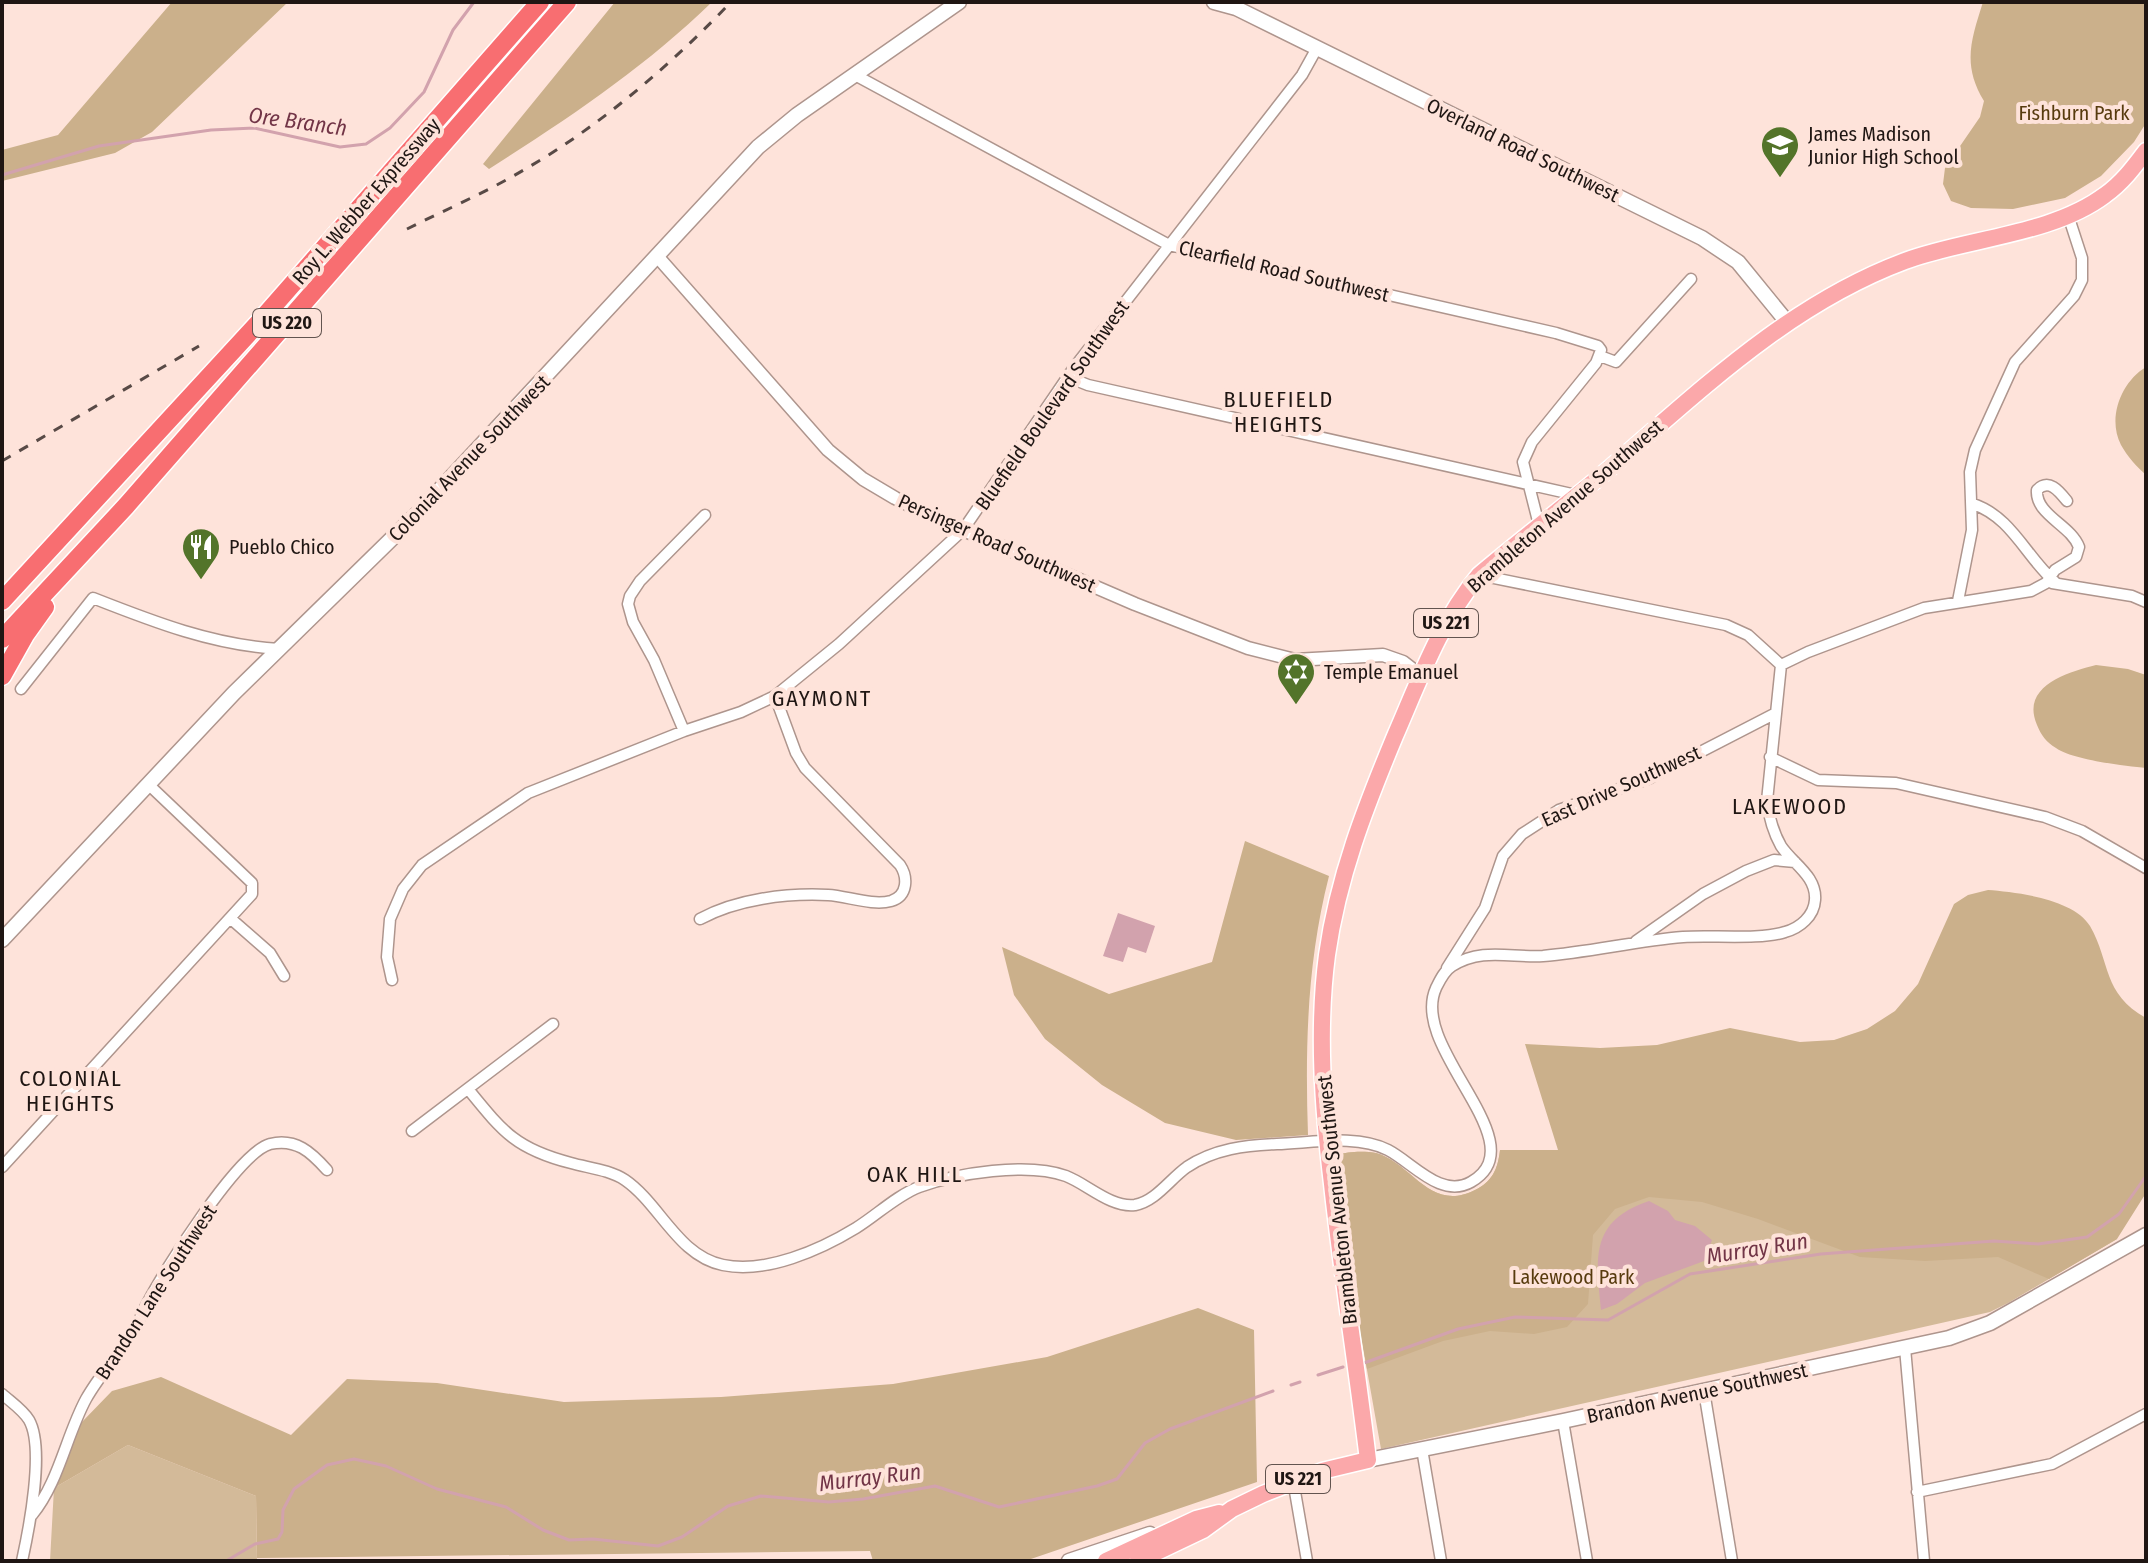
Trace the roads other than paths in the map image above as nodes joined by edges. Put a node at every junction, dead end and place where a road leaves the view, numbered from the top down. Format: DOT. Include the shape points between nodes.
graph roads {
  1 [pos="540,2"];
  2 [pos="567,2"];
  3 [pos="959,2"];
  4 [pos="1214,2"];
  5 [pos="1232,5"];
  6 [pos="1317,48"];
  7 [pos="855,75"];
  8 [pos="2146,151"];
  9 [pos="2068,215"];
  10 [pos="1169,245"];
  11 [pos="657,256"];
  12 [pos="1691,279"];
  13 [pos="1787,322"];
  14 [pos="1600,356"];
  15 [pos="1068,377"];
  16 [pos="1528,485"];
  17 [pos="1576,495"];
  18 [pos="2067,501"];
  19 [pos="1973,504"];
  20 [pos="126,506"];
  21 [pos="705,515"];
  22 [pos="1539,525"];
  23 [pos="963,530"];
  24 [pos="1479,575"];
  25 [pos="2050,581"];
  26 [pos="2,601"];
  27 [pos="1958,601"];
  28 [pos="2146,602"];
  29 [pos="2,639"];
  30 [pos="279,649"];
  31 [pos="1781,665"];
  32 [pos="2,676"];
  33 [pos="1421,676"];
  34 [pos="21,689"];
  35 [pos="775,696"];
  36 [pos="1776,713"];
  37 [pos="684,731"];
  38 [pos="1770,757"];
  39 [pos="148,784"];
  40 [pos="1795,862"];
  41 [pos="2146,868"];
  42 [pos="230,918"];
  43 [pos="700,919"];
  44 [pos="2,940"];
  45 [pos="1633,943"];
  46 [pos="1446,970"];
  47 [pos="284,976"];
  48 [pos="392,980"];
  49 [pos="553,1024"];
  50 [pos="468,1089"];
  51 [pos="412,1131"];
  52 [pos="1327,1142"];
  53 [pos="2,1167"];
  54 [pos="327,1170"];
  55 [pos="2146,1235"];
  56 [pos="1905,1348"];
  57 [pos="1704,1391"];
  58 [pos="2,1394"];
  59 [pos="2146,1414"];
  60 [pos="1563,1421"];
  61 [pos="1422,1449"];
  62 [pos="1368,1460"];
  63 [pos="1293,1480"];
  64 [pos="1917,1492"];
  65 [pos="1232,1509"];
  66 [pos="32,1515"];
  67 [pos="1196,1519"];
  68 [pos="22,1561"];
  69 [pos="1069,1561"];
  70 [pos="1106,1561"];
  71 [pos="1138,1561"];
  72 [pos="1307,1561"];
  73 [pos="1441,1561"];
  74 [pos="1587,1561"];
  75 [pos="1732,1561"];
  76 [pos="1924,1561"];
  1 -- 26 [label="highway, Roy L. Webber Expressway / US 220" via="261,320"];
  2 -- 20 [label="highway, Roy L. Webber Expressway / US 220"];
  3 -- 7 [label="main road, Colonial Avenue Southwest"];
  4 -- 5 [label="main road, Overland Road Southwest"];
  5 -- 6 [label="main road, Overland Road Southwest"];
  6 -- 10 [label="street, Bluefield Boulevard Southwest" via="1302,75"];
  6 -- 13 [label="main road, Overland Road Southwest" via="1702,238 1738,262"];
  7 -- 10 [label="street, Clearfield Road Southwest"];
  7 -- 11 [label="main road, Colonial Avenue Southwest" via="773,134"];
  8 -- 9 [label="main road, Brambleton Avenue Southwest / US 221" via="2106,195"];
  9 -- 13 [label="main road, Brambleton Avenue Southwest / US 221" via="1909,260"];
  9 -- 19 [label="street" via="2079,242 2082,280 2010,372 1975,450 1970,472"];
  10 -- 14 [label="street, Clearfield Road Southwest" via="1513,324 1598,346"];
  10 -- 15 [label="street, Bluefield Boulevard Southwest"];
  11 -- 23 [label="street, Persinger Road Southwest" via="847,467 895,498"];
  11 -- 30 [label="main road, Colonial Avenue Southwest" via="420,511"];
  12 -- 14 [label="street" via="1616,362"];
  13 -- 17 [label="main road, Brambleton Avenue Southwest / US 221"];
  14 -- 16 [label="street" via="1532,442 1523,462"];
  15 -- 16 [label="street"];
  15 -- 23 [label="street, Bluefield Boulevard Southwest"];
  16 -- 17 [label="street"];
  16 -- 22 [label="street"];
  17 -- 22 [label="main road, Brambleton Avenue Southwest / US 221"];
  18 -- 25 [label="street" via="2050,485 2037,490 2042,508 2079,547 2076,557"];
  19 -- 25 [label="street" via="2005,523"];
  19 -- 27 [label="street"];
  20 -- 29 [label="highway, Roy L. Webber Expressway / US 220"];
  20 -- 32 [label="highway" via="40,614"];
  21 -- 37 [label="street" via="640,581 628,604"];
  22 -- 24 [label="main road, Brambleton Avenue Southwest / US 221"];
  23 -- 33 [label="street, Persinger Road Southwest" via="1248,648 1295,660 1383,655"];
  23 -- 35 [label="street, Bluefield Boulevard Southwest"];
  24 -- 31 [label="street" via="1726,625 1748,635"];
  24 -- 33 [label="main road, Brambleton Avenue Southwest / US 221" via="1450,614"];
  25 -- 27 [label="street" via="2019,594"];
  25 -- 28 [label="street"];
  27 -- 31 [label="street" via="1924,608"];
  30 -- 34 [label="street" via="210,640 93,598"];
  30 -- 39 [label="main road, Colonial Avenue Southwest"];
  31 -- 36 [label="street"];
  33 -- 52 [label="main road, Brambleton Avenue Southwest / US 221" via="1361,817 1333,920 1323,992"];
  35 -- 37 [label="street, Bluefield Boulevard Southwest"];
  35 -- 43 [label="street" via="805,768 900,865 906,879 902,893 888,902 829,895 774,898 727,907"];
  36 -- 38 [label="street"];
  36 -- 46 [label="street, East Drive Southwest" via="1650,778 1559,810 1522,834 1503,856 1485,908"];
  37 -- 48 [label="street, Bluefield Boulevard Southwest" via="528,793 422,865 403,889 390,919 387,957"];
  38 -- 40 [label="street" via="1769,816 1781,846"];
  38 -- 41 [label="street" via="1818,780 1896,783 2045,817 2082,831"];
  39 -- 42 [label="street" via="252,883 252,894"];
  39 -- 44 [label="main road, Colonial Avenue Southwest"];
  40 -- 45 [label="street" via="1774,860 1746,871"];
  40 -- 45 [label="street" via="1811,882 1815,899 1807,918 1791,931"];
  42 -- 47 [label="street" via="270,953"];
  42 -- 53 [label="street"];
  45 -- 46 [label="street" via="1543,956 1487,953"];
  46 -- 52 [label="street, East Drive Southwest" via="1432,997 1432,1022 1446,1057 1483,1118 1490,1152 1486,1167 1466,1185 1448,1186 1380,1147"];
  49 -- 50 [label="street"];
  50 -- 51 [label="street"];
  50 -- 52 [label="street" via="521,1145 621,1178 683,1242 708,1260 731,1266 770,1263 808,1252 855,1229 915,1189 939,1181 1014,1170 1051,1172 1133,1205 1213,1154 1256,1145"];
  52 -- 62 [label="main road, Brambleton Avenue Southwest / US 221"];
  54 -- 66 [label="street, Brandon Lane Southwest" via="310,1151 291,1143 269,1145 242,1163 100,1376"];
  55 -- 56 [label="main road, Brandon Avenue Southwest" via="1990,1323"];
  56 -- 57 [label="main road, Brandon Avenue Southwest"];
  56 -- 64 [label="street"];
  57 -- 60 [label="main road, Brandon Avenue Southwest"];
  57 -- 75 [label="street"];
  58 -- 66 [label="street" via="27,1417 33,1433"];
  59 -- 64 [label="street" via="2052,1464"];
  60 -- 61 [label="main road, Brandon Avenue Southwest"];
  60 -- 74 [label="street"];
  61 -- 62 [label="main road, Brandon Avenue Southwest"];
  61 -- 73 [label="street"];
  62 -- 63 [label="main road, Brandon Avenue Southwest / US 221"];
  63 -- 65 [label="main road, Brandon Avenue Southwest / US 221"];
  63 -- 72 [label="street"];
  64 -- 76 [label="street"];
  65 -- 67 [label="main road, Brandon Avenue Southwest / US 221"];
  65 -- 71 [label="main road, Brandon Avenue Southwest / US 221" via="1203,1530"];
  66 -- 68 [label="street"];
  67 -- 69 [label="main road, Brandon Avenue Southwest"];
  67 -- 70 [label="main road, Brandon Avenue Southwest / US 221"];
}
